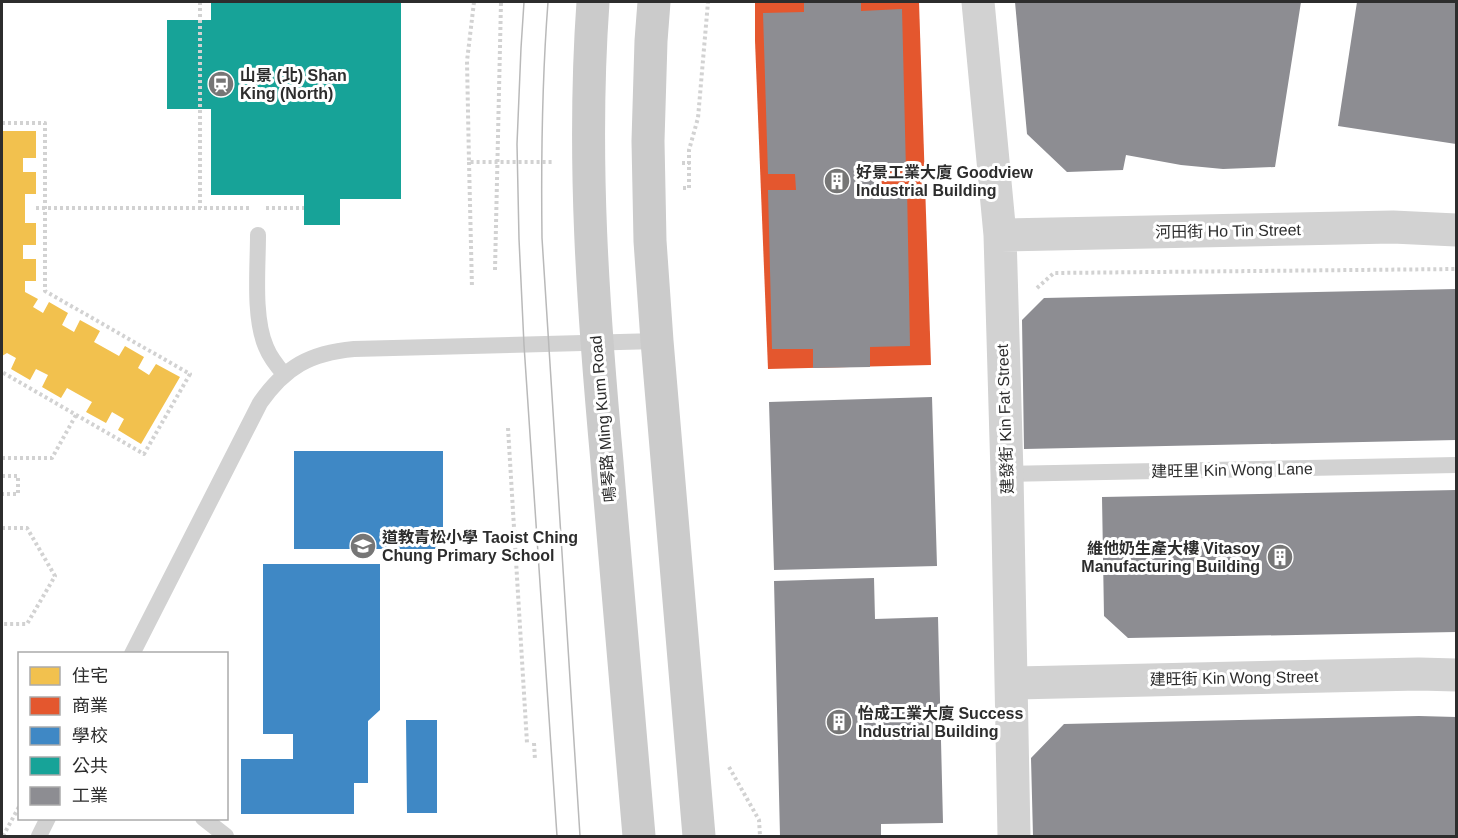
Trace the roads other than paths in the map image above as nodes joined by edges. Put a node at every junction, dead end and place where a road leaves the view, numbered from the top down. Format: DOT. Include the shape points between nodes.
graph roads {
  1 [pos="593,2"];
  2 [pos="654,2"];
  3 [pos="978,2"];
  4 [pos="1456,230"];
  5 [pos="258,235"];
  6 [pos="1000,236"];
  7 [pos="657,341"];
  8 [pos="596,343"];
  9 [pos="284,374"];
  10 [pos="1456,465"];
  11 [pos="1007,474"];
  12 [pos="133,652"];
  13 [pos="1456,675"];
  14 [pos="1011,683"];
  15 [pos="48,820"];
  16 [pos="204,820"];
  17 [pos="39,837"];
  18 [pos="226,837"];
  19 [pos="639,837"];
  20 [pos="699,837"];
  21 [pos="1014,837"];
  1 -- 8 [label="main road, 鳴琴路 Ming Kum Road" via="588,139"];
  2 -- 7 [label="main road" via="648,141"];
  3 -- 6 [label="street, 建發街 Kin Fat Street"];
  4 -- 6 [label="street, 河田街 Ho Tin Street"];
  5 -- 9 [label="lane" via="260,330 273,361"];
  6 -- 11 [label="street, 建發街 Kin Fat Street"];
  7 -- 8 [label="lane"];
  7 -- 20 [label="main road"];
  8 -- 9 [label="lane" via="354,349 317,356"];
  8 -- 19 [label="main road, 鳴琴路 Ming Kum Road"];
  9 -- 12 [label="lane" via="260,404"];
  10 -- 11 [label="lane, 建旺里 Kin Wong Lane"];
  11 -- 14 [label="street, 建發街 Kin Fat Street"];
  13 -- 14 [label="street, 建旺街 Kin Wong Street"];
  14 -- 21 [label="street, 建發街 Kin Fat Street"];
  15 -- 17 [label="lane"];
  16 -- 18 [label="lane"];
}
